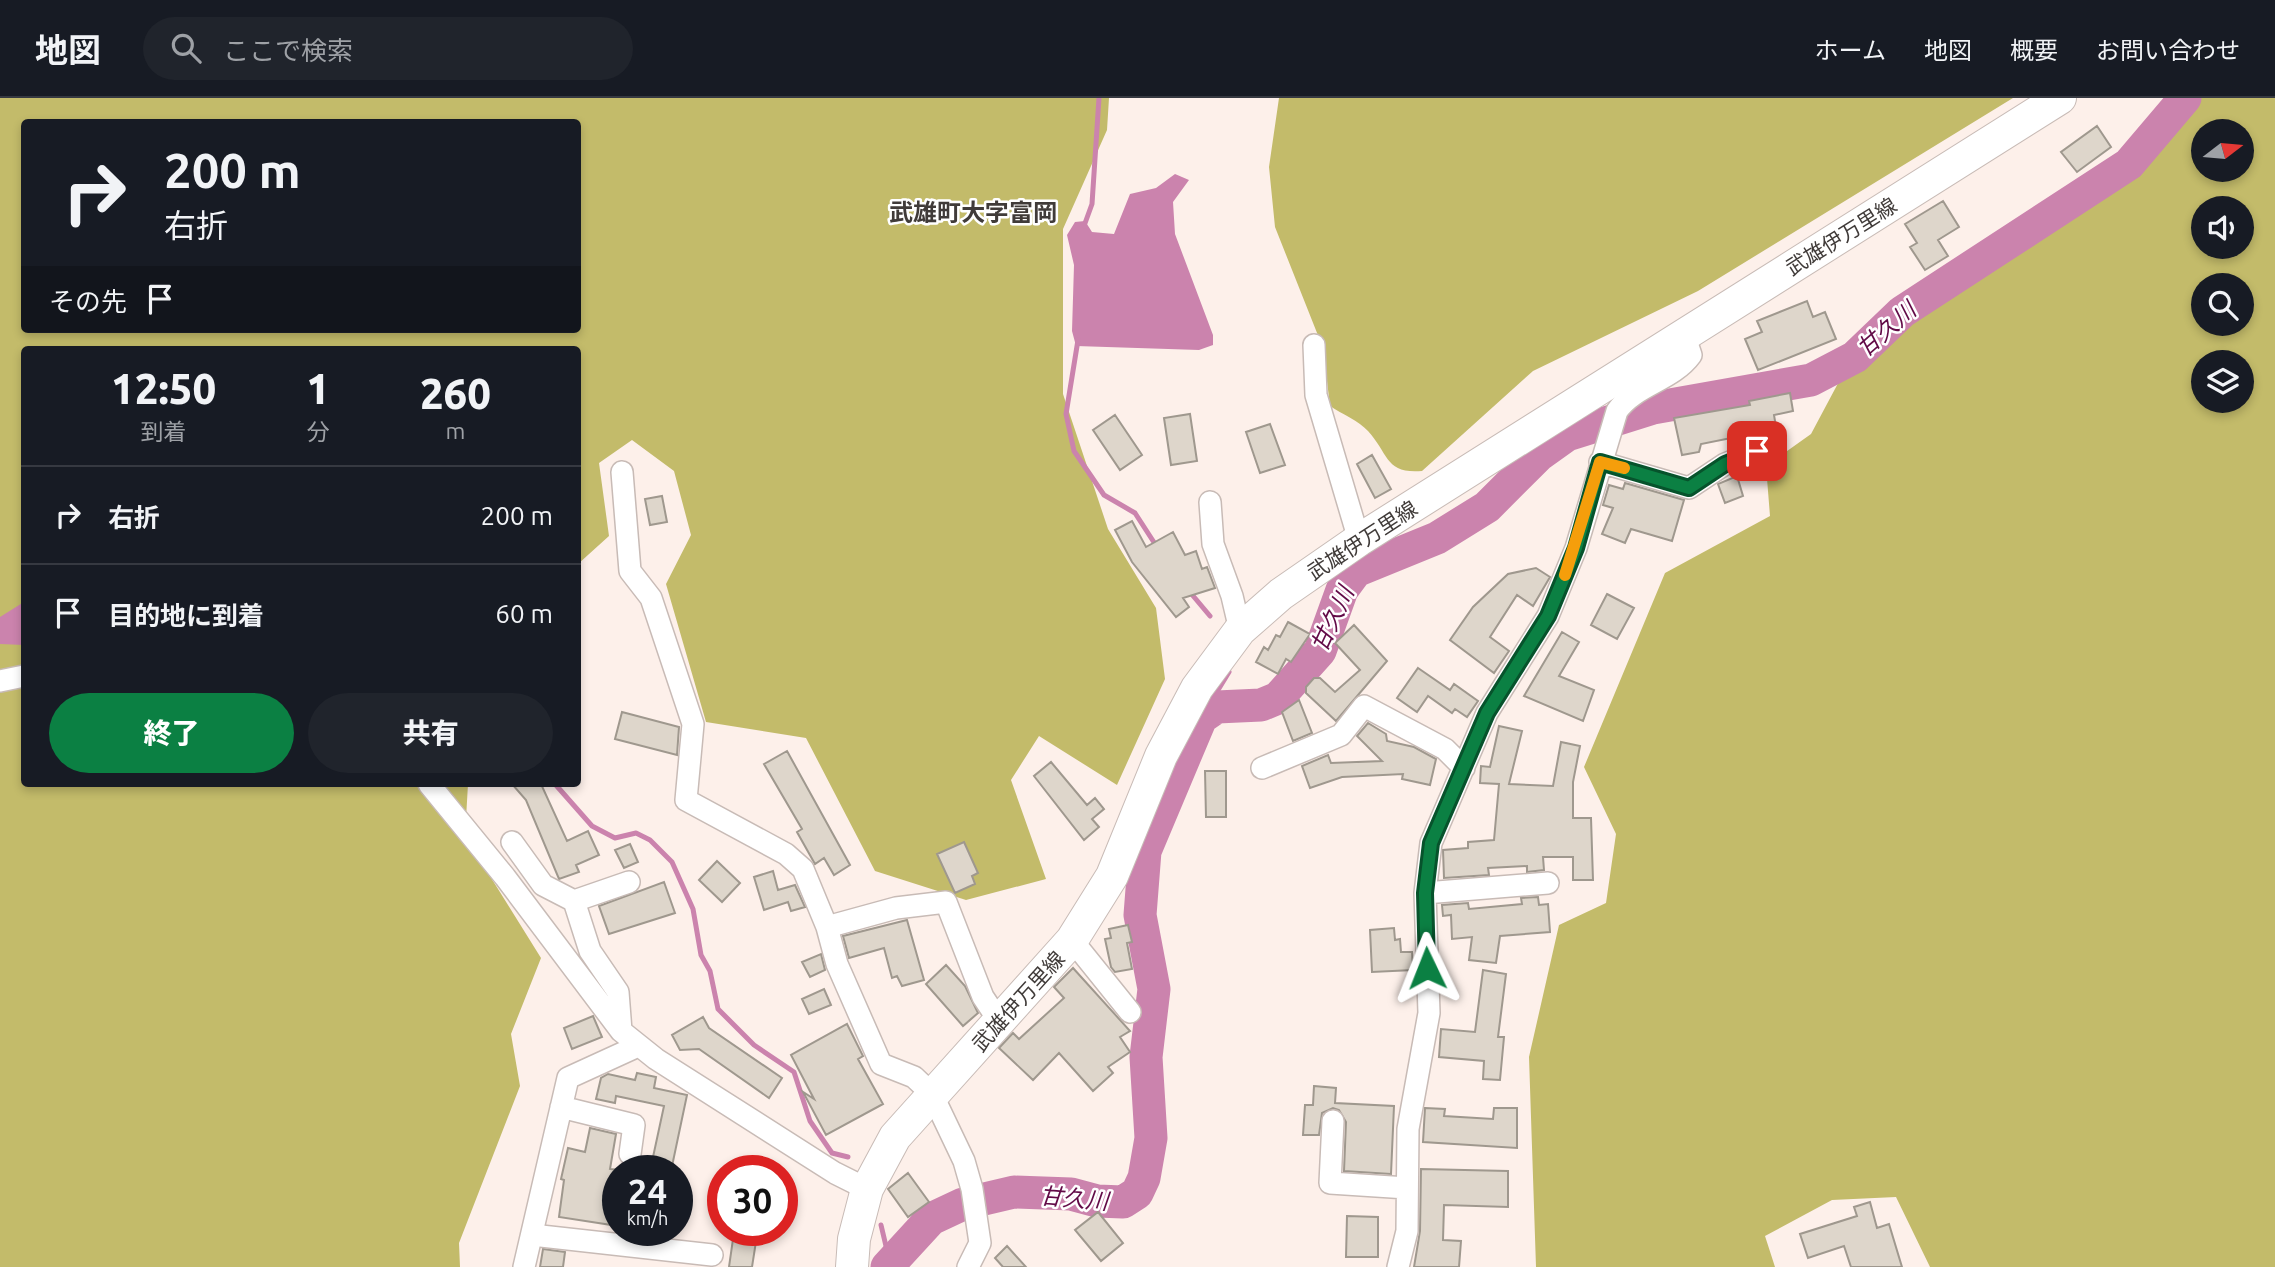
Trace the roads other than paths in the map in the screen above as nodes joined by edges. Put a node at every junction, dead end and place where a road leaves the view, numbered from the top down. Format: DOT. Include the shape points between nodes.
graph roads {
  1 [pos="2060,98"];
  2 [pos="1684,334"];
  3 [pos="1314,345"];
  4 [pos="1757,451"];
  5 [pos="1600,462"];
  6 [pos="622,472"];
  7 [pos="1210,502"];
  8 [pos="1359,540"];
  9 [pos="1240,630"];
  10 [pos="21,677"];
  11 [pos="0,681"];
  12 [pos="1262,768"];
  13 [pos="1464,768"];
  14 [pos="431,787"];
  15 [pos="512,842"];
  16 [pos="629,882"];
  17 [pos="1548,883"];
  18 [pos="1425,893"];
  19 [pos="574,901"];
  20 [pos="834,925"];
  21 [pos="1072,940"];
  22 [pos="1130,1012"];
  23 [pos="1008,1014"];
  24 [pos="621,1031"];
  25 [pos="638,1046"];
  26 [pos="932,1094"];
  27 [pos="561,1107"];
  28 [pos="1333,1121"];
  29 [pos="630,1154"];
  30 [pos="1407,1188"];
  31 [pos="867,1189"];
  32 [pos="532,1234"];
  33 [pos="712,1255"];
  34 [pos="524,1267"];
  35 [pos="852,1267"];
  36 [pos="968,1267"];
  37 [pos="1398,1267"];
  1 -- 2 [label="main road, 武雄伊万里線"];
  2 -- 5 [label="street" via="1691,355 1683,365 1626,398"];
  2 -- 8 [label="main road, 武雄伊万里線"];
  3 -- 8 [label="street" via="1316,395"];
  4 -- 5 [label="street" via="1725,464 1689,488"];
  5 -- 13 [label="street" via="1576,548 1548,616 1487,713"];
  6 -- 26 [label="street" via="630,571 651,598 693,724 686,800 786,854 803,869 837,964 881,1064 914,1077"];
  7 -- 9 [label="street" via="1213,544"];
  8 -- 9 [label="main road, 武雄伊万里線" via="1281,594"];
  9 -- 21 [label="main road, 武雄伊万里線" via="1191,699 1161,756 1112,876"];
  10 -- 11 [label="street"];
  12 -- 13 [label="street" via="1341,735 1364,706 1445,749"];
  13 -- 18 [label="street" via="1431,843"];
  14 -- 24 [label="street"];
  15 -- 19 [label="street" via="543,885"];
  16 -- 19 [label="street"];
  17 -- 18 [label="street"];
  18 -- 30 [label="street" via="1429,1013 1408,1129"];
  19 -- 24 [label="street" via="590,951 618,992"];
  20 -- 23 [label="street" via="896,908 946,902 983,997 991,1009"];
  21 -- 22 [label="street"];
  21 -- 23 [label="main road, 武雄伊万里線"];
  23 -- 26 [label="main road, 武雄伊万里線"];
  24 -- 25 [label="street"];
  25 -- 27 [label="street" via="568,1078"];
  25 -- 31 [label="street" via="823,1166"];
  26 -- 31 [label="main road, 武雄伊万里線" via="895,1138"];
  26 -- 36 [label="street" via="972,1189 981,1243"];
  27 -- 29 [label="street" via="635,1125"];
  27 -- 32 [label="street"];
  28 -- 30 [label="street" via="1330,1183"];
  30 -- 37 [label="street" via="1407,1231"];
  31 -- 35 [label="main road, 武雄伊万里線" via="854,1238"];
  32 -- 33 [label="street"];
  32 -- 34 [label="street"];
}
